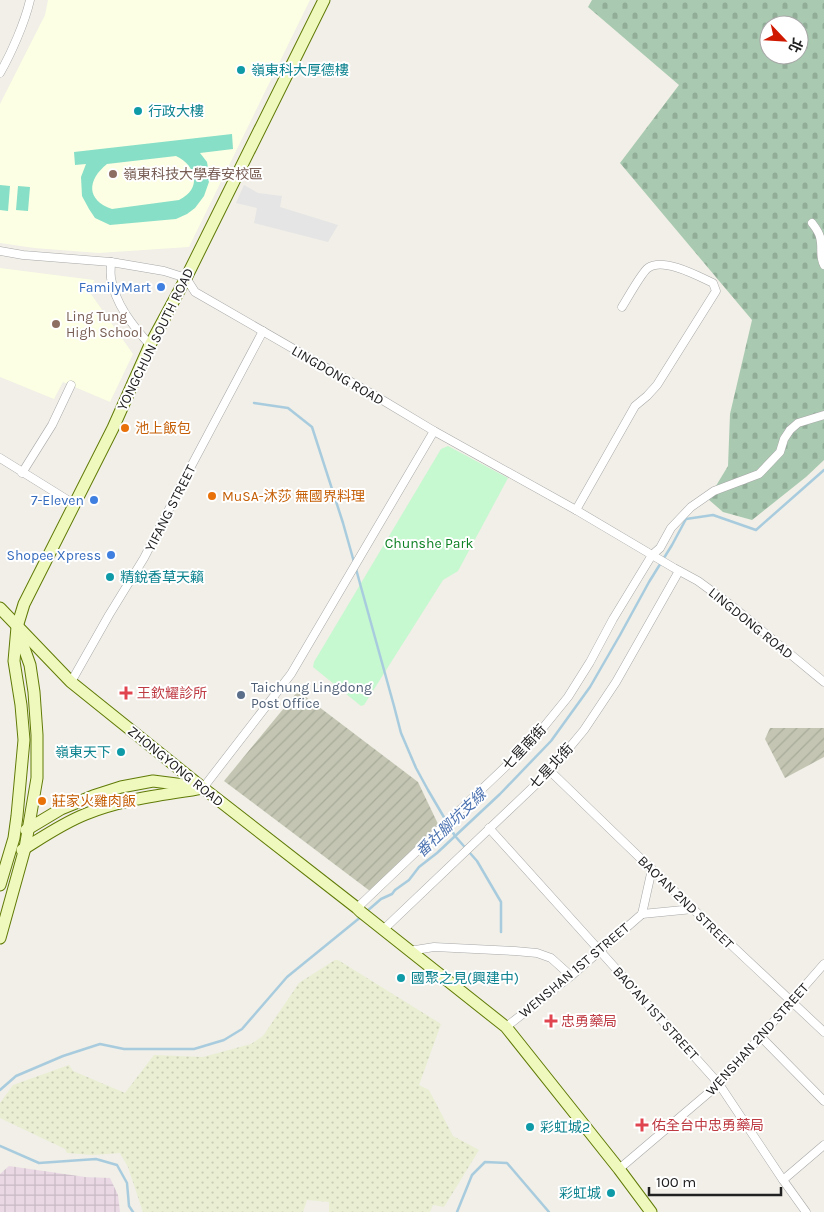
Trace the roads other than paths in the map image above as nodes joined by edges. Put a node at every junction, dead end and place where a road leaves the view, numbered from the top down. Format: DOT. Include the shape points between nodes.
graph roads {
  1 [pos="30,0"];
  2 [pos="324,0"];
  3 [pos="1,70"];
  4 [pos="812,223"];
  5 [pos="0,252"];
  6 [pos="111,262"];
  7 [pos="824,265"];
  8 [pos="186,278"];
  9 [pos="622,307"];
  10 [pos="263,331"];
  11 [pos="150,345"];
  12 [pos="71,385"];
  13 [pos="824,415"];
  14 [pos="434,432"];
  15 [pos="0,458"];
  16 [pos="22,473"];
  17 [pos="74,504"];
  18 [pos="576,510"];
  19 [pos="652,554"];
  20 [pos="677,569"];
  21 [pos="0,608"];
  22 [pos="17,627"];
  23 [pos="71,682"];
  24 [pos="824,682"];
  25 [pos="550,771"];
  26 [pos="203,788"];
  27 [pos="29,828"];
  28 [pos="489,828"];
  29 [pos="14,838"];
  30 [pos="25,848"];
  31 [pos="8,859"];
  32 [pos="652,868"];
  33 [pos="0,885"];
  34 [pos="693,909"];
  35 [pos="359,910"];
  36 [pos="642,914"];
  37 [pos="379,927"];
  38 [pos="0,938"];
  39 [pos="409,951"];
  40 [pos="600,951"];
  41 [pos="824,964"];
  42 [pos="570,976"];
  43 [pos="792,1001"];
  44 [pos="506,1027"];
  45 [pos="824,1032"];
  46 [pos="761,1037"];
  47 [pos="719,1084"];
  48 [pos="824,1101"];
  49 [pos="824,1145"];
  50 [pos="619,1169"];
  51 [pos="783,1180"];
  52 [pos="651,1212"];
  53 [pos="806,1212"];
  1 -- 3 [label="street"];
  2 -- 8 [label="street, YONGCHUN SOUTH ROAD"];
  4 -- 7 [label="street" via="820,237"];
  5 -- 6 [label="street"];
  6 -- 8 [label="street"];
  6 -- 11 [label="street" via="111,279 117,298"];
  8 -- 10 [label="street, LINGDONG ROAD" via="195,292"];
  8 -- 11 [label="street, YONGCHUN SOUTH ROAD"];
  9 -- 18 [label="street" via="646,269 655,265 680,268 713,284 716,291 657,384 635,406"];
  10 -- 14 [label="street, LINGDONG ROAD"];
  10 -- 23 [label="street, YIFANG STREET" via="144,558"];
  11 -- 17 [label="street, YONGCHUN SOUTH ROAD"];
  12 -- 16 [label="street" via="52,425"];
  13 -- 19 [label="street, 七星南街" via="798,423 790,430 780,452 759,474 714,491 691,507 670,528 660,548"];
  14 -- 18 [label="street, LINGDONG ROAD"];
  14 -- 26 [label="street" via="291,674"];
  15 -- 16 [label="street"];
  16 -- 17 [label="street"];
  17 -- 22 [label="street, YONGCHUN SOUTH ROAD" via="24,604"];
  18 -- 19 [label="street, LINGDONG ROAD"];
  19 -- 20 [label="street, LINGDONG ROAD"];
  19 -- 35 [label="street, 七星南街" via="590,662 542,729"];
  20 -- 24 [label="street, LINGDONG ROAD" via="722,598"];
  20 -- 25 [label="street, 七星北街" via="616,682 584,730"];
  21 -- 22 [label="street, ZHONGYONG ROAD"];
  22 -- 23 [label="street, ZHONGYONG ROAD"];
  22 -- 27 [label="street" via="30,665 36,718 37,778"];
  22 -- 29 [label="street, YONGCHUN SOUTH ROAD" via="14,661 24,740"];
  23 -- 26 [label="street, ZHONGYONG ROAD"];
  25 -- 28 [label="street, 七星北街"];
  25 -- 32 [label="street, BAO’AN 2ND STREET"];
  26 -- 27 [label="street" via="153,782 121,787 61,809"];
  26 -- 30 [label="street" via="124,802 87,813"];
  26 -- 35 [label="street, ZHONGYONG ROAD"];
  27 -- 29 [label="street"];
  27 -- 30 [label="street"];
  28 -- 37 [label="street, 七星北街"];
  28 -- 40 [label="street, BAO’AN 1ST STREET"];
  29 -- 31 [label="street, YONGCHUN SOUTH ROAD"];
  30 -- 31 [label="street"];
  30 -- 38 [label="street"];
  31 -- 33 [label="street, YONGCHUN SOUTH ROAD"];
  32 -- 34 [label="street, BAO’AN 2ND STREET"];
  32 -- 36 [label="street"];
  34 -- 36 [label="street"];
  34 -- 43 [label="street, BAO’AN 2ND STREET"];
  35 -- 37 [label="street, ZHONGYONG ROAD"];
  36 -- 40 [label="street, WENSHAN 1ST STREET"];
  37 -- 39 [label="street"];
  39 -- 42 [label="street" via="434,947 537,953 551,958"];
  39 -- 44 [label="street"];
  40 -- 42 [label="street, WENSHAN 1ST STREET"];
  40 -- 47 [label="street, BAO’AN 1ST STREET"];
  41 -- 43 [label="street, WENSHAN 2ND STREET"];
  42 -- 44 [label="street, WENSHAN 1ST STREET"];
  43 -- 45 [label="street, BAO’AN 2ND STREET"];
  43 -- 46 [label="street, WENSHAN 2ND STREET"];
  44 -- 50 [label="street"];
  46 -- 47 [label="street, WENSHAN 2ND STREET"];
  46 -- 48 [label="street"];
  47 -- 50 [label="street, WENSHAN 2ND STREET"];
  47 -- 51 [label="street, BAO’AN 1ST STREET"];
  49 -- 51 [label="street"];
  50 -- 52 [label="street"];
  51 -- 53 [label="street, BAO’AN 1ST STREET"];
}
